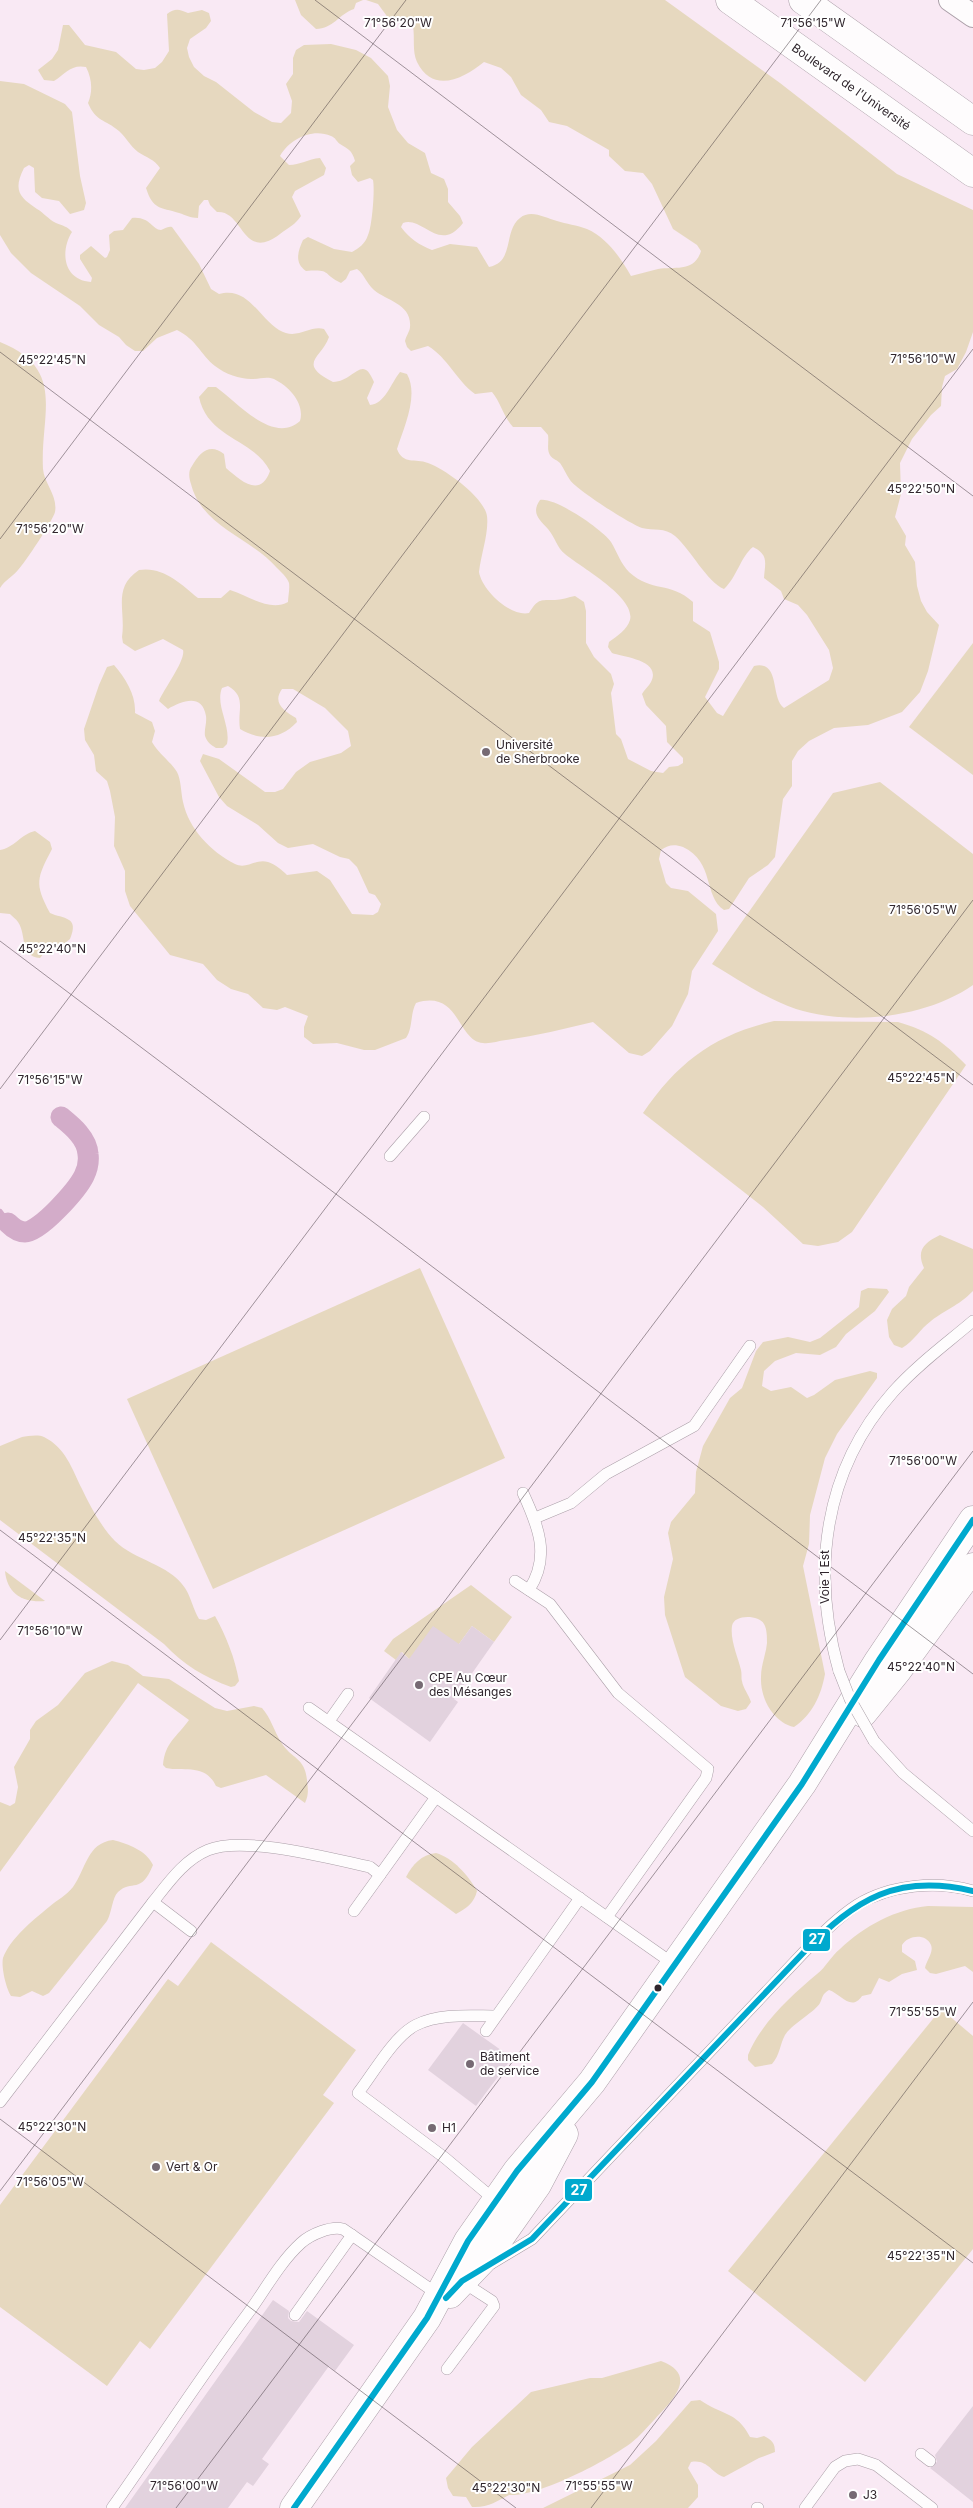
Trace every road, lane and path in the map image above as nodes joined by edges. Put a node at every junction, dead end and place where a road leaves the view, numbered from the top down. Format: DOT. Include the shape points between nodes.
graph roads {
  1 [pos="730,0"];
  2 [pos="803,0"];
  3 [pos="950,0"];
  4 [pos="973,16"];
  5 [pos="973,121"];
  6 [pos="973,173"];
  7 [pos="424,1117"];
  8 [pos="390,1156"];
  9 [pos="973,1321"];
  10 [pos="750,1346"];
  11 [pos="523,1493"];
  12 [pos="535,1518"];
  13 [pos="973,1520"];
  14 [pos="973,1567"];
  15 [pos="515,1581"];
  16 [pos="529,1590"];
  17 [pos="348,1694"];
  18 [pos="309,1708"];
  19 [pos="329,1721"];
  20 [pos="802,1784"];
  21 [pos="436,1797"];
  22 [pos="973,1831"];
  23 [pos="380,1875"];
  24 [pos="973,1891"];
  25 [pos="580,1898"];
  26 [pos="153,1902"];
  27 [pos="354,1911"];
  28 [pos="607,1918"];
  29 [pos="191,1930"];
  30 [pos="675,1965"];
  31 [pos="496,2016"];
  32 [pos="486,2031"];
  33 [pos="592,2082"];
  34 [pos="0,2102"];
  35 [pos="496,2201"];
  36 [pos="352,2235"];
  37 [pos="444,2293"];
  38 [pos="295,2315"];
  39 [pos="447,2368"];
  40 [pos="112,2508"];
  41 [pos="294,2508"];
  42 [pos="805,2508"];
  43 [pos="932,2508"];
  1 -- 6 [label="main road, Boulevard de l'Université"];
  2 -- 5 [label="main road"];
  3 -- 4 [label="street"];
  7 -- 8 [label="lane"];
  9 -- 22 [label="lane, Voie 1 Est, bridge" via="889,1396 864,1432 842,1476 830,1518 823,1568 826,1613 839,1671 856,1710 874,1741 903,1773"];
  10 -- 12 [label="lane" via="694,1426 606,1474 571,1503"];
  11 -- 12 [label="lane"];
  12 -- 16 [label="lane" via="541,1549 536,1577"];
  13 -- 20 [label="main road" via="879,1660"];
  14 -- 20 [label="main road" via="897,1671"];
  15 -- 16 [label="lane"];
  16 -- 28 [label="lane" via="553,1608 618,1693 708,1769 706,1778"];
  17 -- 19 [label="lane"];
  18 -- 19 [label="lane"];
  19 -- 21 [label="lane"];
  20 -- 30 [label="main road"];
  21 -- 23 [label="lane"];
  21 -- 25 [label="lane"];
  23 -- 26 [label="lane" via="370,1868 310,1855 264,1848 220,1847 209,1849 185,1865"];
  23 -- 27 [label="lane"];
  24 -- 37 [label="lane" via="938,1886 902,1888 868,1899 841,1916 532,2238"];
  25 -- 28 [label="lane"];
  25 -- 31 [label="lane"];
  26 -- 29 [label="lane"];
  26 -- 34 [label="lane"];
  28 -- 30 [label="lane"];
  30 -- 33 [label="main road"];
  31 -- 32 [label="lane"];
  31 -- 35 [label="lane" via="452,2016 414,2026 398,2039 358,2093"];
  33 -- 35 [label="main road"];
  33 -- 37 [label="main road" via="536,2185 489,2253"];
  35 -- 37 [label="main road" via="468,2240"];
  36 -- 37 [label="lane"];
  36 -- 38 [label="lane"];
  36 -- 40 [label="lane" via="343,2229 332,2228 300,2244 200,2378 179,2422 146,2469"];
  37 -- 39 [label="lane" via="490,2300 494,2306"];
  37 -- 41 [label="main road"];
  42 -- 43 [label="lane" via="835,2467 858,2459 876,2465"];
}
